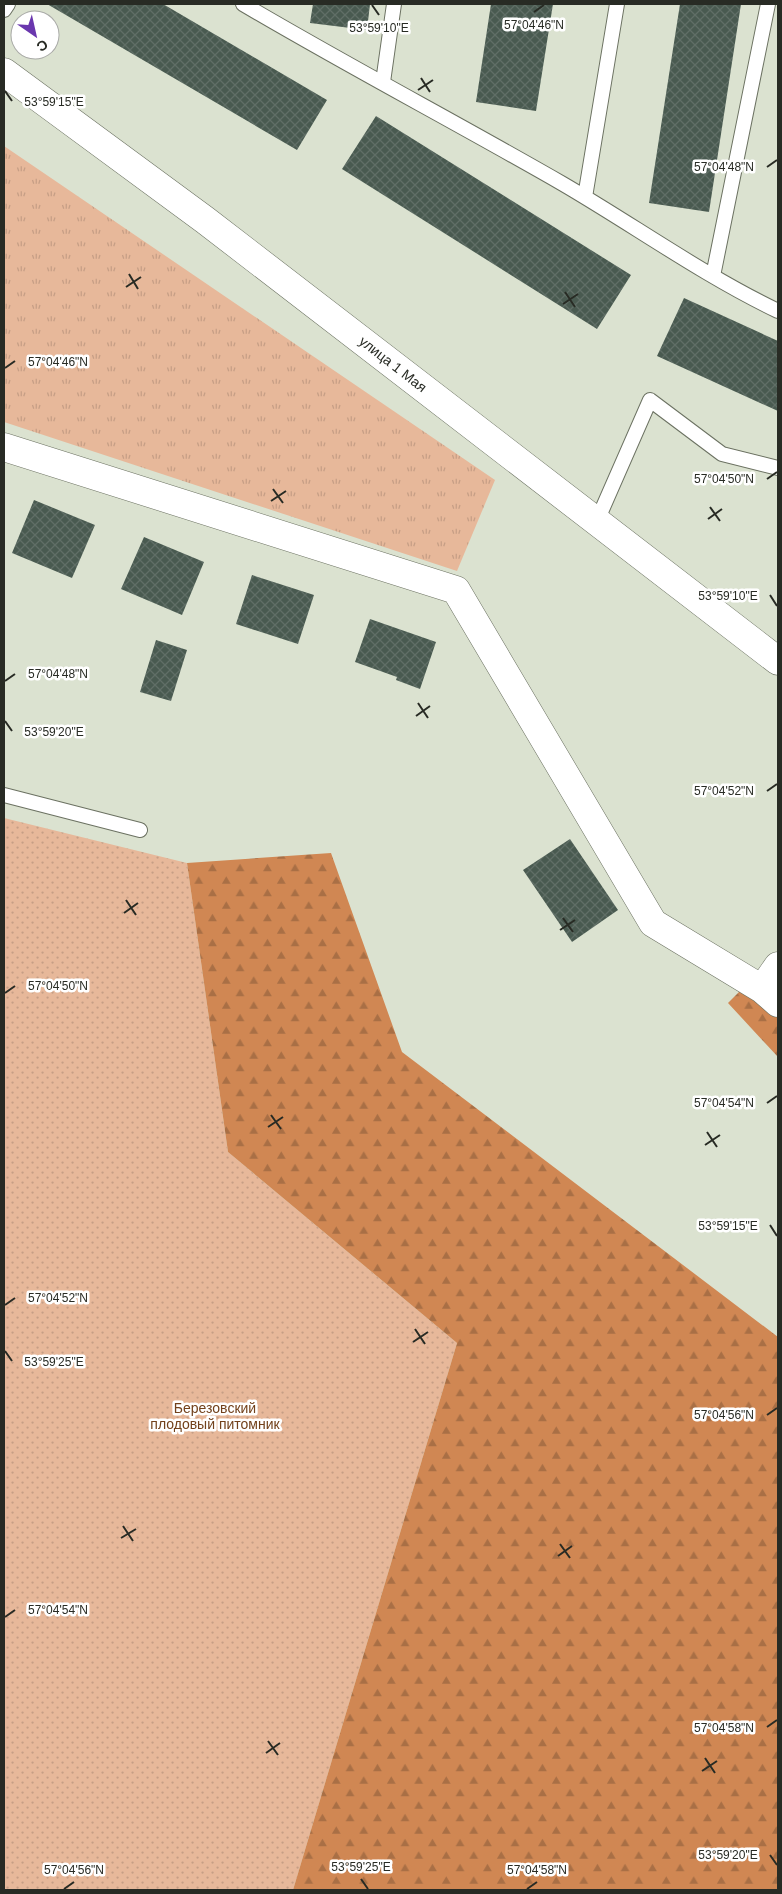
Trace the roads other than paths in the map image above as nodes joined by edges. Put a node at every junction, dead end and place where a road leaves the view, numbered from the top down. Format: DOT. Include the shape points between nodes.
graph roads {
  1 [pos="8,4"];
  2 [pos="243,4"];
  3 [pos="394,4"];
  4 [pos="617,4"];
  5 [pos="768,4"];
  6 [pos="4,10"];
  7 [pos="4,72"];
  8 [pos="382,82"];
  9 [pos="585,198"];
  10 [pos="713,276"];
  11 [pos="778,311"];
  12 [pos="4,448"];
  13 [pos="778,468"];
  14 [pos="597,521"];
  15 [pos="778,660"];
  16 [pos="4,795"];
  17 [pos="140,830"];
  18 [pos="778,966"];
  19 [pos="770,996"];
  1 -- 6 [label="lane"];
  2 -- 8 [label="lane"];
  3 -- 8 [label="lane"];
  4 -- 9 [label="lane"];
  5 -- 10 [label="lane"];
  7 -- 14 [label="street, улица 1 Мая" via="205,220"];
  8 -- 9 [label="lane"];
  9 -- 10 [label="lane"];
  10 -- 11 [label="lane"];
  12 -- 19 [label="street" via="456,590 653,923"];
  13 -- 14 [label="lane" via="722,454 650,400"];
  14 -- 15 [label="street, улица 1 Мая"];
  16 -- 17 [label="lane"];
  18 -- 19 [label="street"];
}
